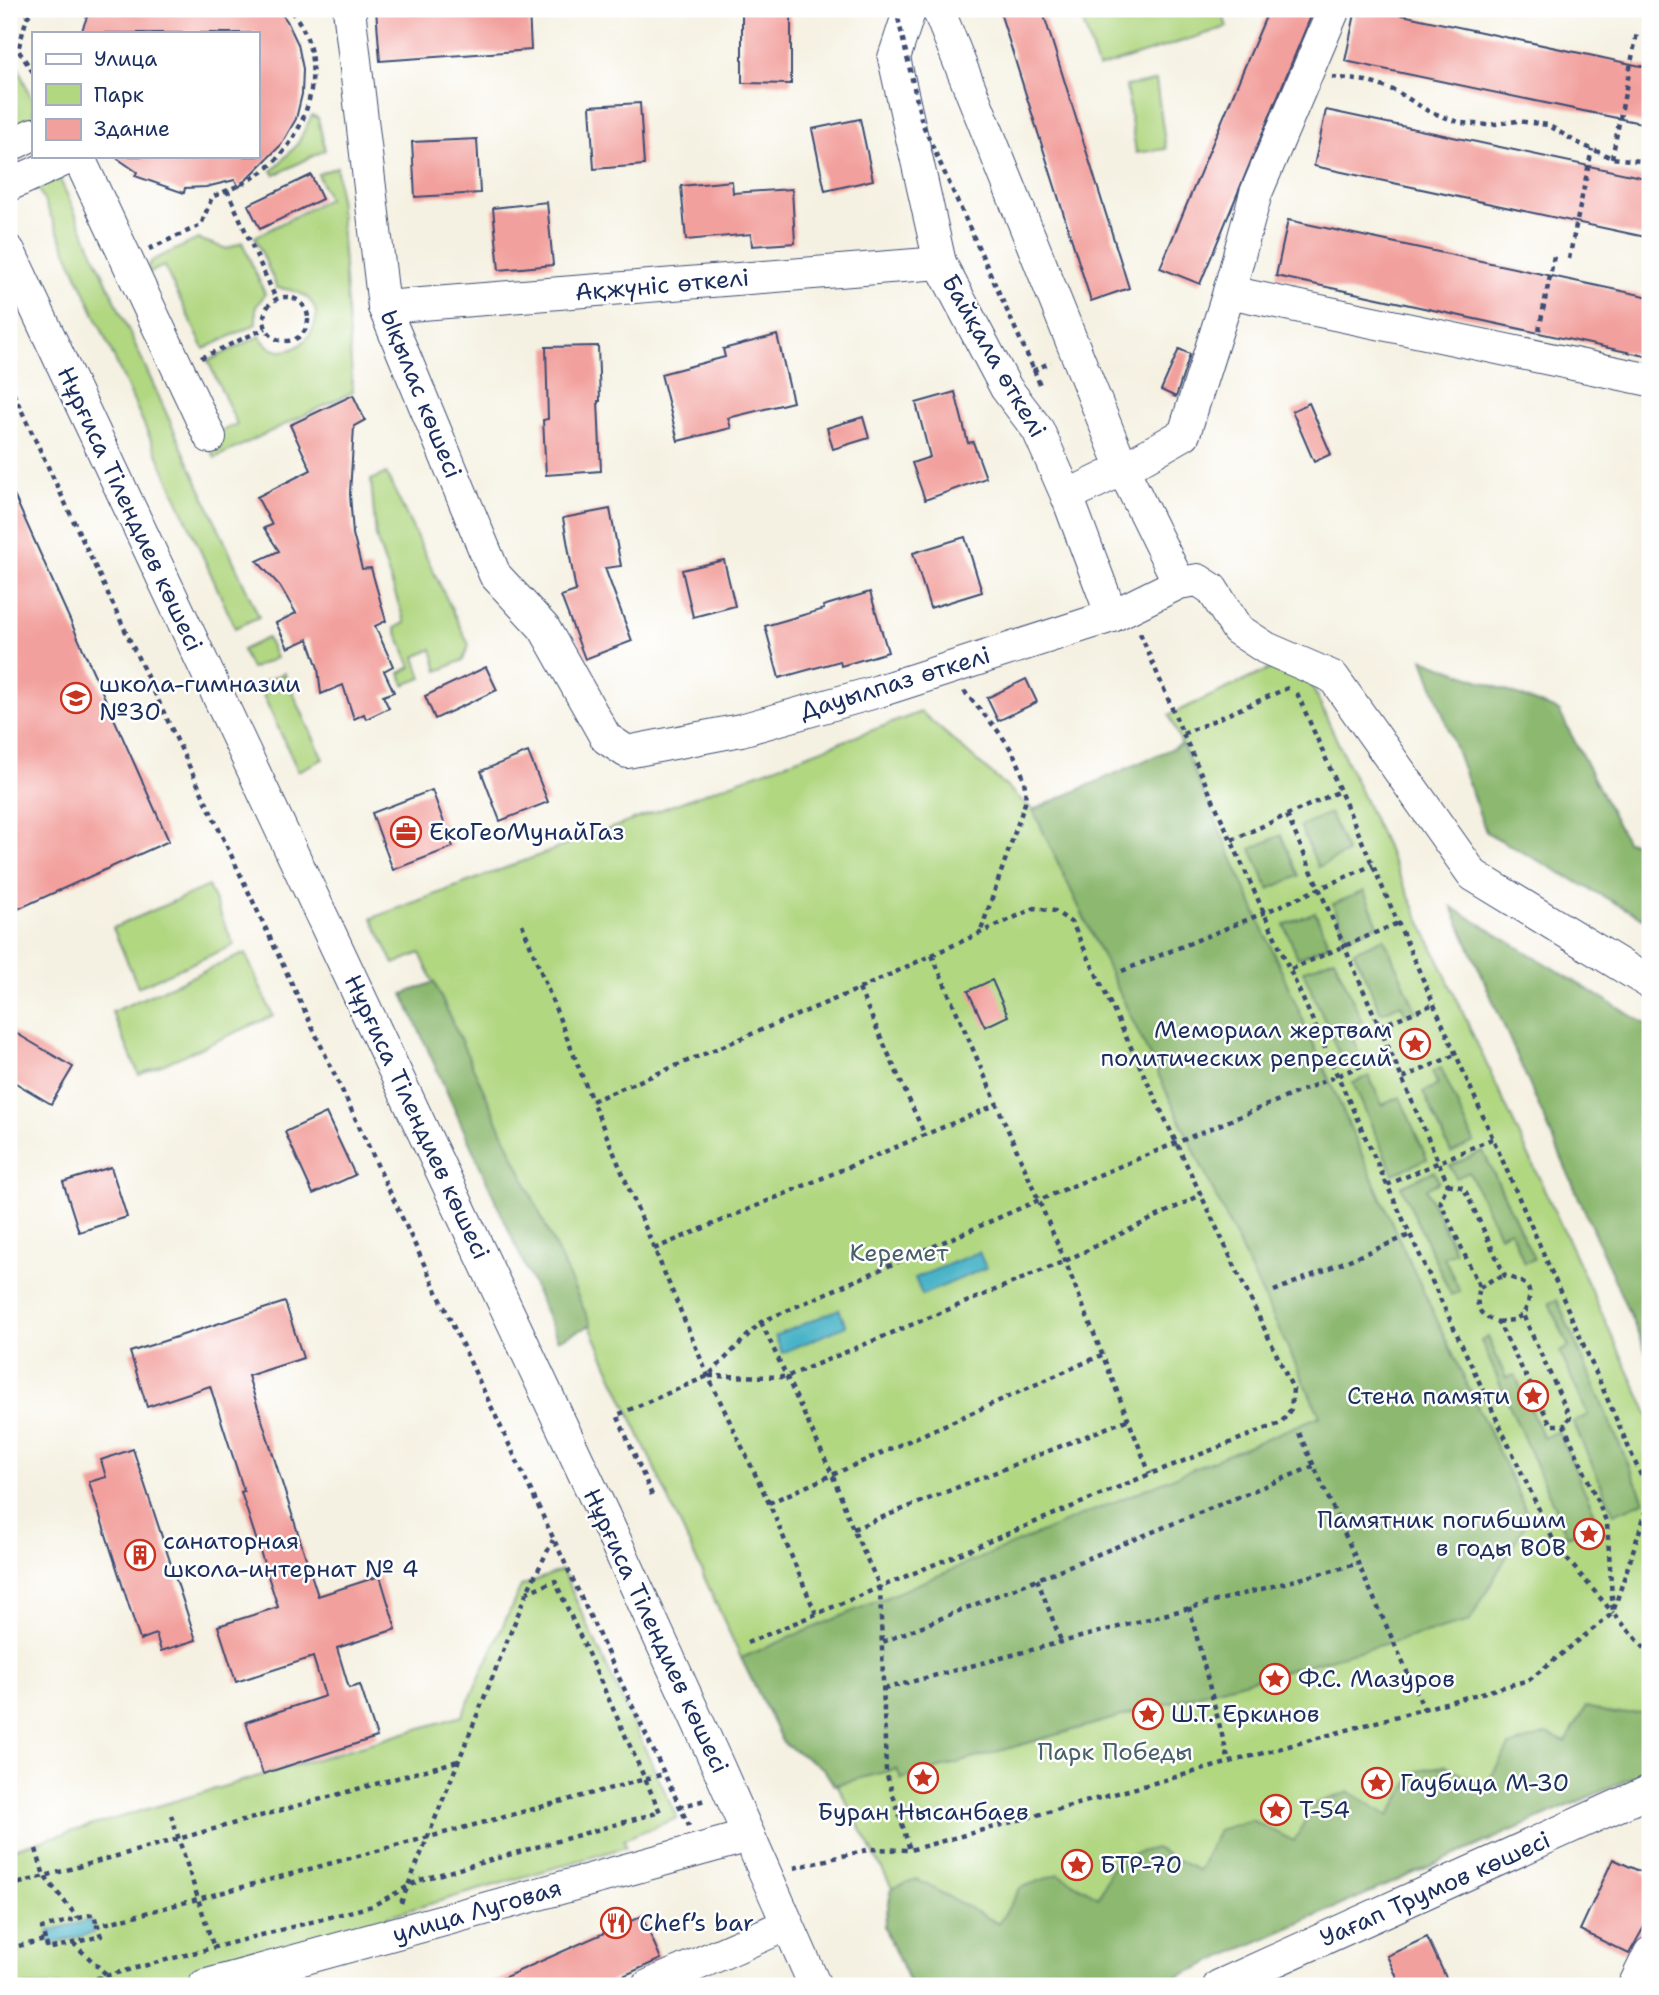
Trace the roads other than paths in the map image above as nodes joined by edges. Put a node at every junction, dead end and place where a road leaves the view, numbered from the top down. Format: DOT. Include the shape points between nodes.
graph roads {
  1 [pos="349,9"];
  2 [pos="910,9"];
  3 [pos="938,9"];
  4 [pos="1334,9"];
  5 [pos="32,134"];
  6 [pos="9,146"];
  7 [pos="71,158"];
  8 [pos="77,158"];
  9 [pos="9,185"];
  10 [pos="9,251"];
  11 [pos="940,263"];
  12 [pos="1229,292"];
  13 [pos="384,307"];
  14 [pos="1650,380"];
  15 [pos="210,437"];
  16 [pos="1123,469"];
  17 [pos="1067,496"];
  18 [pos="1179,583"];
  19 [pos="1120,612"];
  20 [pos="606,738"];
  21 [pos="1650,983"];
  22 [pos="1650,1791"];
  23 [pos="749,1836"];
  24 [pos="786,1925"];
  25 [pos="1650,1953"];
  26 [pos="218,1977"];
  27 [pos="689,1978"];
  28 [pos="648,1986"];
  29 [pos="815,1986"];
  30 [pos="1219,1986"];
  31 [pos="1634,1986"];
  1 -- 13 [label="street, Ықылас көшесі"];
  2 -- 11 [label="street, Байқала өткелі" via="894,58"];
  3 -- 16 [label="street"];
  4 -- 12 [label="street" via="1256,193"];
  5 -- 6 [label="street"];
  7 -- 9 [label="street"];
  8 -- 15 [label="street"];
  10 -- 23 [label="street, Нұрғиса Тілендиев көшесі" via="598,1504"];
  11 -- 13 [label="street, Ақжүніс өткелі"];
  11 -- 17 [label="street, Байқала өткелі" via="1006,388 1038,430"];
  12 -- 14 [label="street"];
  12 -- 16 [label="street" via="1184,435"];
  13 -- 20 [label="street, Ықылас көшесі" via="495,575 544,628"];
  16 -- 17 [label="street"];
  16 -- 18 [label="street"];
  17 -- 19 [label="street, Байқала өткелі"];
  18 -- 19 [label="street, Дауылпаз өткелі"];
  18 -- 21 [label="street" via="1198,580 1212,589 1237,629 1266,648 1333,677 1473,875"];
  19 -- 20 [label="street, Дауылпаз өткелі" via="879,691 741,730 627,752"];
  22 -- 30 [label="street, Уағап Трумов көшесі"];
  23 -- 24 [label="street, Нұрғиса Тілендиев көшесі"];
  23 -- 26 [label="street, улица Луговая" via="388,1936"];
  24 -- 27 [label="street"];
  24 -- 29 [label="street, Нұрғиса Тілендиев көшесі"];
  25 -- 31 [label="street"];
  27 -- 28 [label="street"];
}
